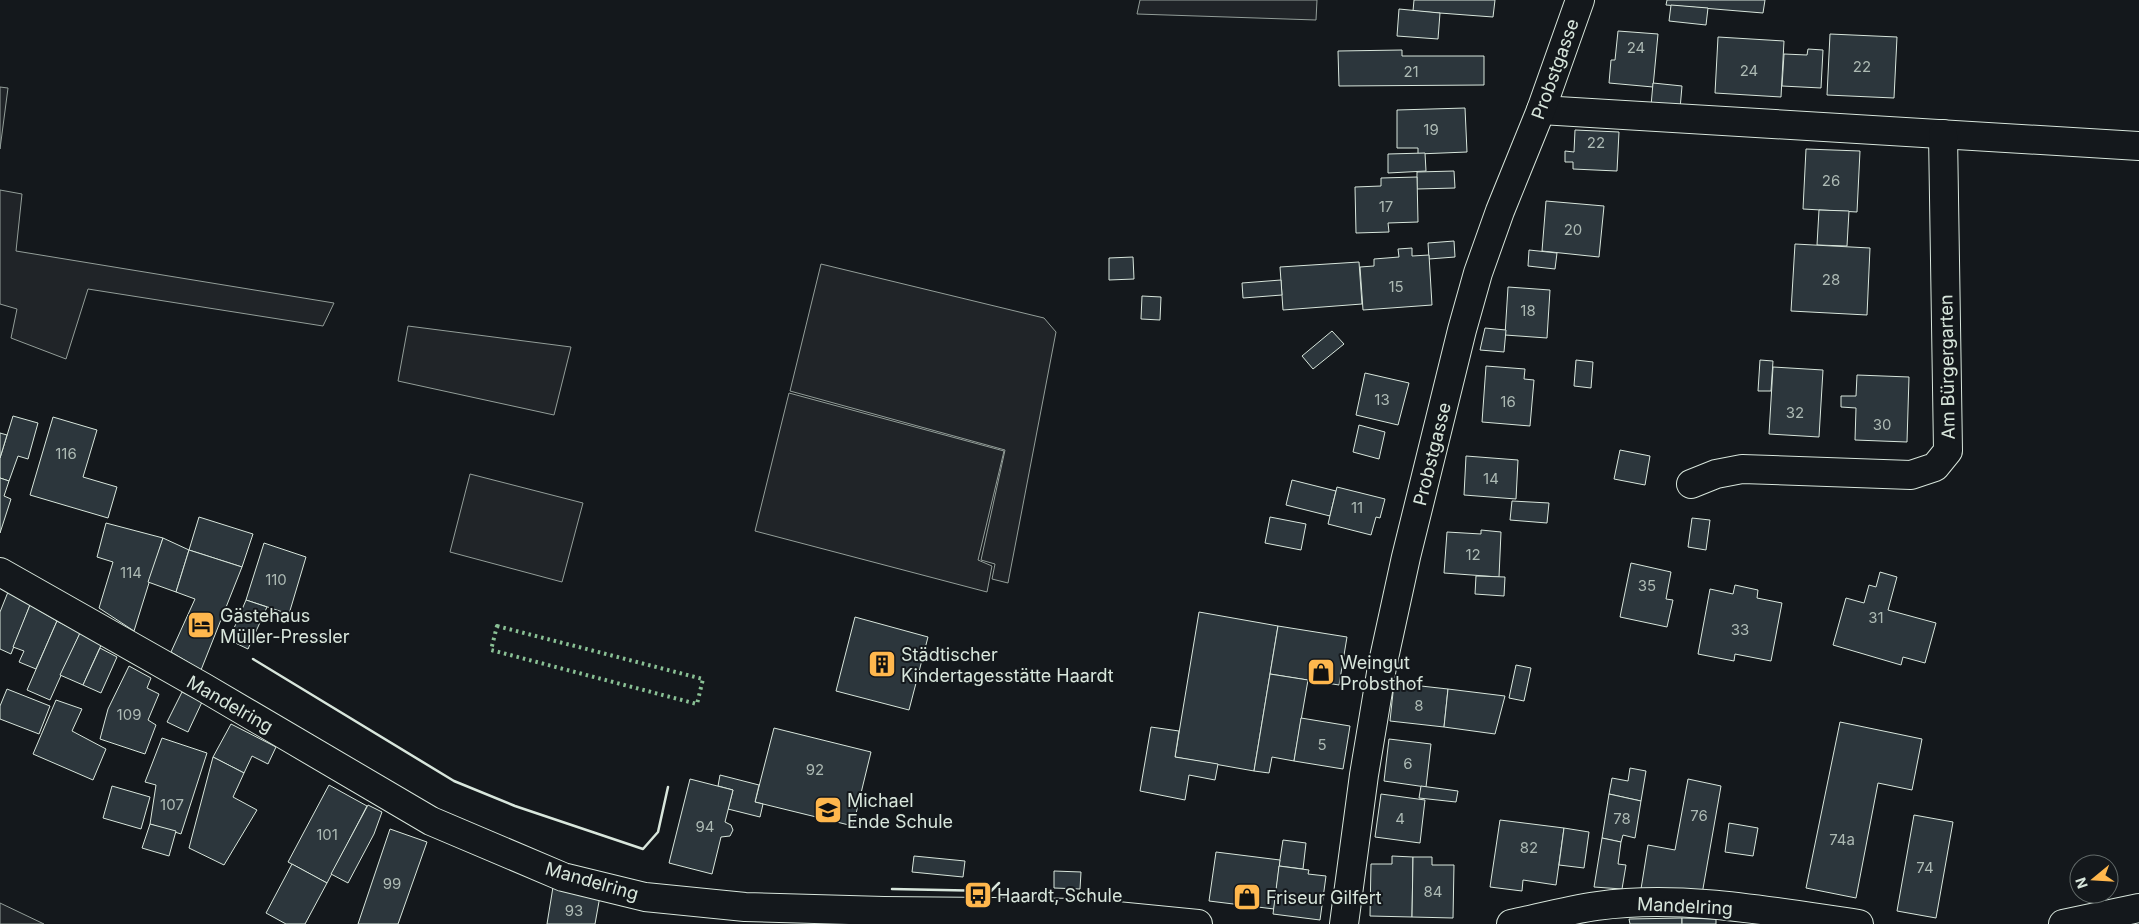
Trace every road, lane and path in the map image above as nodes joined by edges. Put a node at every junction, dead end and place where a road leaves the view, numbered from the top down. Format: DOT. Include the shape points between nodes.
graph roads {
  1 [pos="1580,0"];
  2 [pos="1541,110"];
  3 [pos="1943,134"];
  4 [pos="2139,146"];
  5 [pos="1691,484"];
  6 [pos="0,572"];
  7 [pos="2139,908"];
  8 [pos="1198,924"];
  9 [pos="1344,924"];
  10 [pos="1511,924"];
  11 [pos="1859,924"];
  12 [pos="2063,924"];
  1 -- 2 [label="street, Probstgasse"];
  2 -- 3 [label="street"];
  2 -- 9 [label="street, Probstgasse" via="1478,273 1406,557 1382,667"];
  3 -- 4 [label="street"];
  3 -- 5 [label="street, Am Bürgergarten" via="1948,451 1935,467 1911,475 1742,469 1716,474"];
  6 -- 8 [label="street, Mandelring" via="431,821 563,876 645,897 745,907 1086,913"];
  7 -- 12 [label="street"];
  10 -- 11 [label="street, Mandelring" via="1598,906 1638,903 1726,907"];
}
